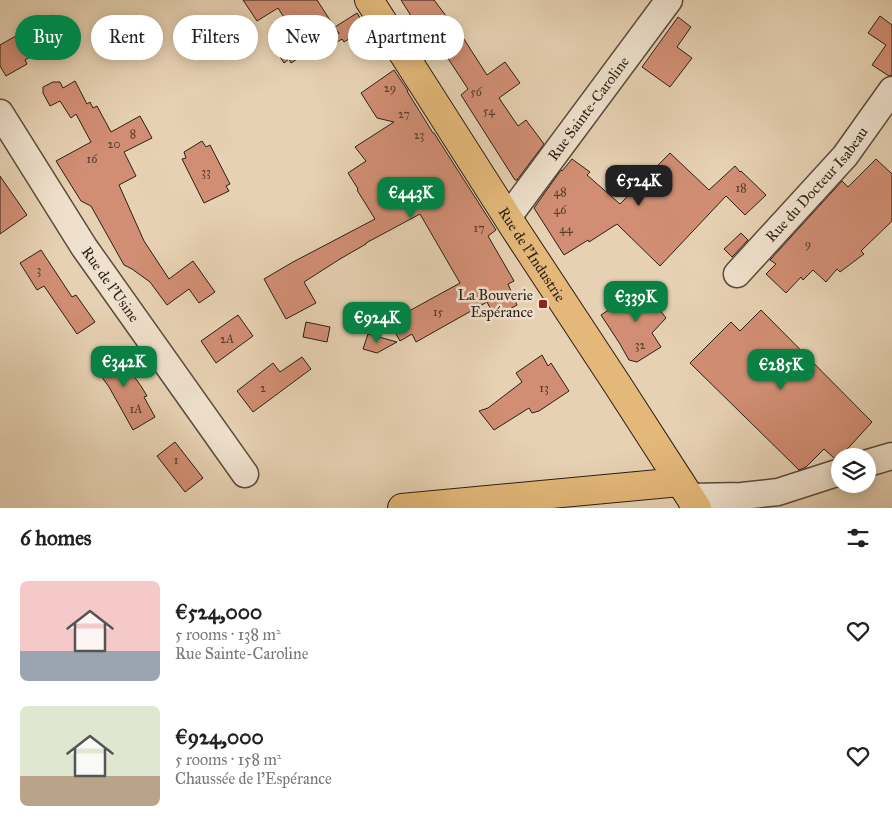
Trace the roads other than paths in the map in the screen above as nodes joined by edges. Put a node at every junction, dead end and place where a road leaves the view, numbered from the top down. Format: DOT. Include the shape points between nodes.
graph roads {
  1 [pos="369,0"];
  2 [pos="669,0"];
  3 [pos="892,90"];
  4 [pos="0,114"];
  5 [pos="508,217"];
  6 [pos="737,274"];
  7 [pos="892,456"];
  8 [pos="876,461"];
  9 [pos="245,474"];
  10 [pos="831,475"];
  11 [pos="689,496"];
  12 [pos="402,508"];
  1 -- 5 [label="main road, Rue de l'Industrie"];
  2 -- 5 [label="street, Rue Sainte-Caroline"];
  3 -- 6 [label="street, Rue du Docteur Isabeau" via="846,156"];
  4 -- 9 [label="street, Rue de l'Usine" via="84,248"];
  5 -- 11 [label="main road, Rue de l'Industrie"];
  7 -- 8 [label="street"];
  10 -- 11 [label="street" via="778,492"];
  11 -- 12 [label="main road"];
}
